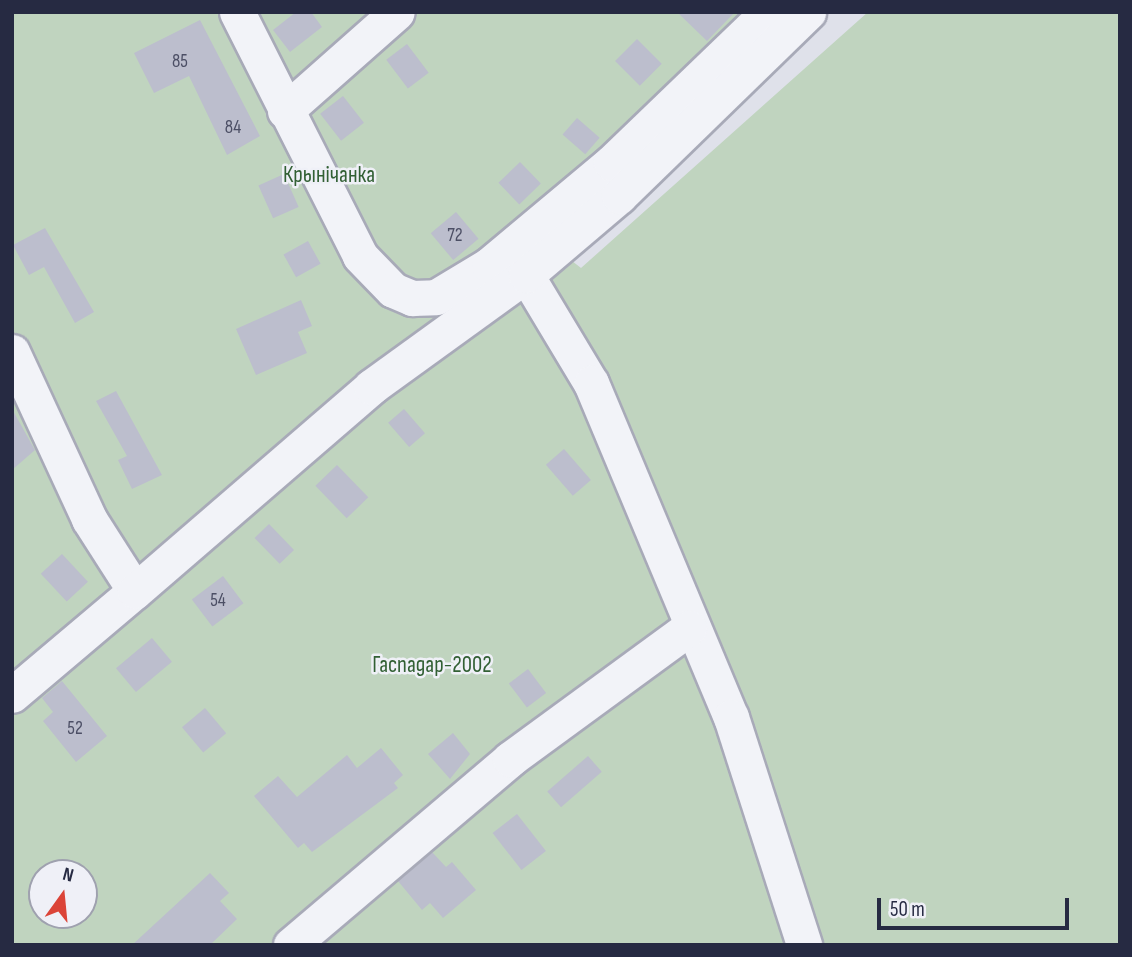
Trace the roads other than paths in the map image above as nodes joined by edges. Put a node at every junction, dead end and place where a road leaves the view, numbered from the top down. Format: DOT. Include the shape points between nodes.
graph roads {
  1 [pos="237,12"];
  2 [pos="397,12"];
  3 [pos="768,12"];
  4 [pos="808,12"];
  5 [pos="285,111"];
  6 [pos="526,275"];
  7 [pos="12,352"];
  8 [pos="135,591"];
  9 [pos="689,628"];
  10 [pos="12,695"];
  11 [pos="291,945"];
  12 [pos="804,945"];
  1 -- 5 [label="street"];
  2 -- 5 [label="street"];
  3 -- 5 [label="street" via="611,163 489,265 436,297 412,298 393,290 359,256"];
  4 -- 6 [label="street" via="619,196"];
  6 -- 8 [label="street" via="371,387"];
  6 -- 9 [label="street" via="591,383"];
  7 -- 8 [label="street" via="89,519"];
  8 -- 10 [label="street"];
  9 -- 11 [label="street" via="510,759"];
  9 -- 12 [label="street" via="740,743"];
}
